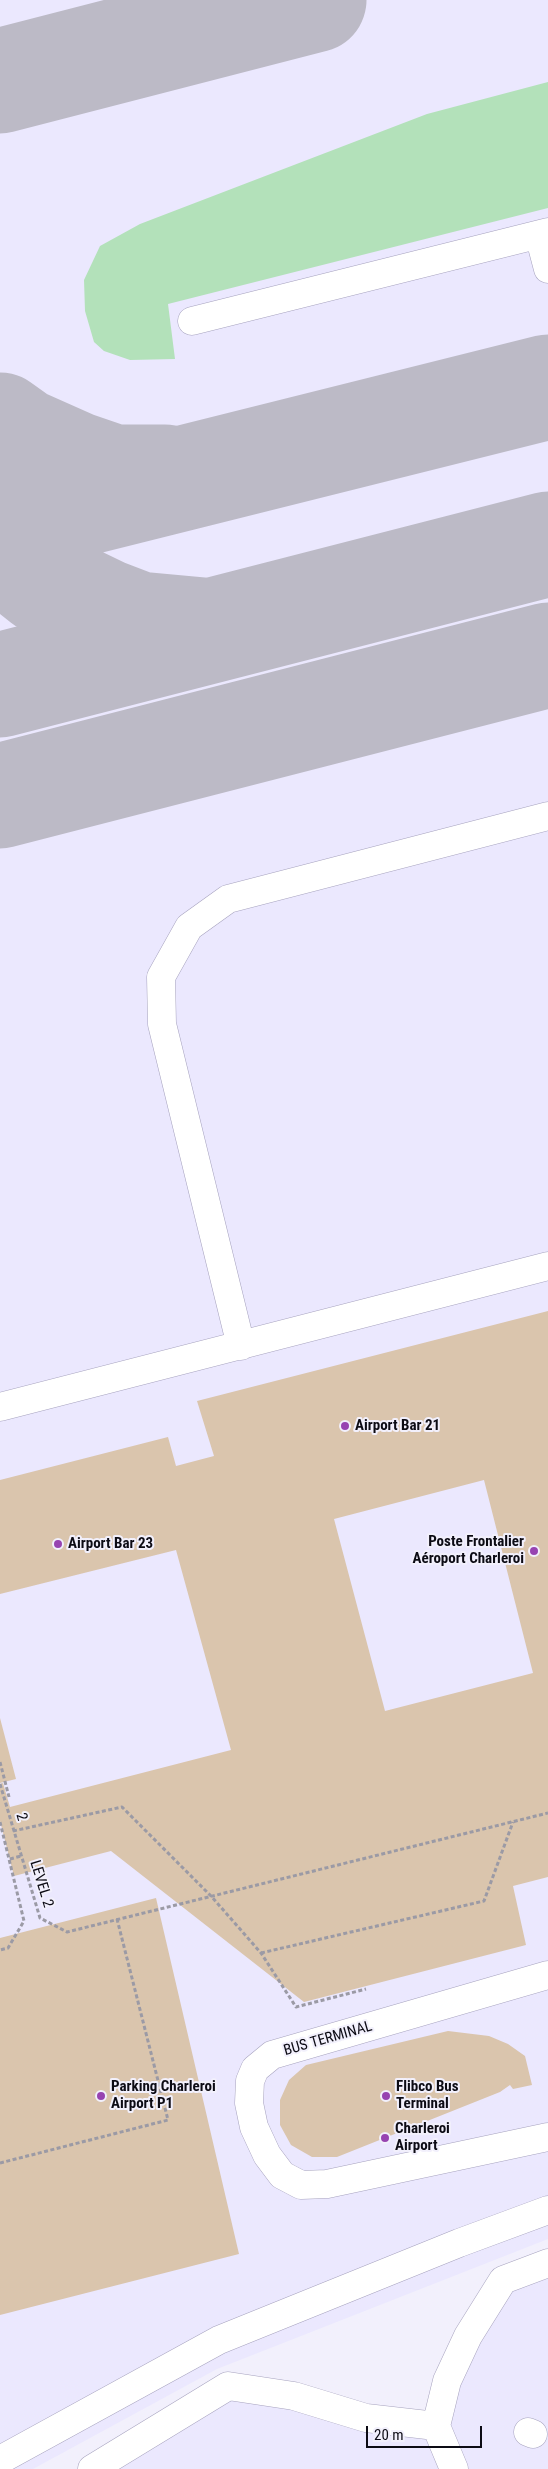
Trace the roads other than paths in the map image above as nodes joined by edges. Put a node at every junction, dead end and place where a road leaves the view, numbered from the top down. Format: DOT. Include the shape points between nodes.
graph roads {
  1 [pos="544,234"];
  2 [pos="548,269"];
  3 [pos="192,321"];
  4 [pos="548,816"];
  5 [pos="548,1266"];
  6 [pos="240,1346"];
  7 [pos="0,1407"];
  8 [pos="548,1975"];
  9 [pos="548,2137"];
  10 [pos="548,2210"];
  11 [pos="548,2263"];
  12 [pos="436,2426"];
  13 [pos="0,2460"];
  14 [pos="92,2469"];
  15 [pos="454,2469"];
  1 -- 2 [label="street"];
  1 -- 3 [label="street"];
  4 -- 6 [label="street" via="228,899 189,927 161,977 162,1024"];
  5 -- 6 [label="street"];
  6 -- 7 [label="street"];
  8 -- 9 [label="street, BUS TERMINAL" via="272,2055 255,2069 250,2081 249,2103 254,2127 268,2155 282,2175 301,2184 327,2184"];
  10 -- 13 [label="street" via="219,2340"];
  11 -- 12 [label="street" via="502,2280 468,2336 447,2381"];
  12 -- 14 [label="street" via="366,2418 294,2396 228,2386"];
  12 -- 15 [label="street"];
}
